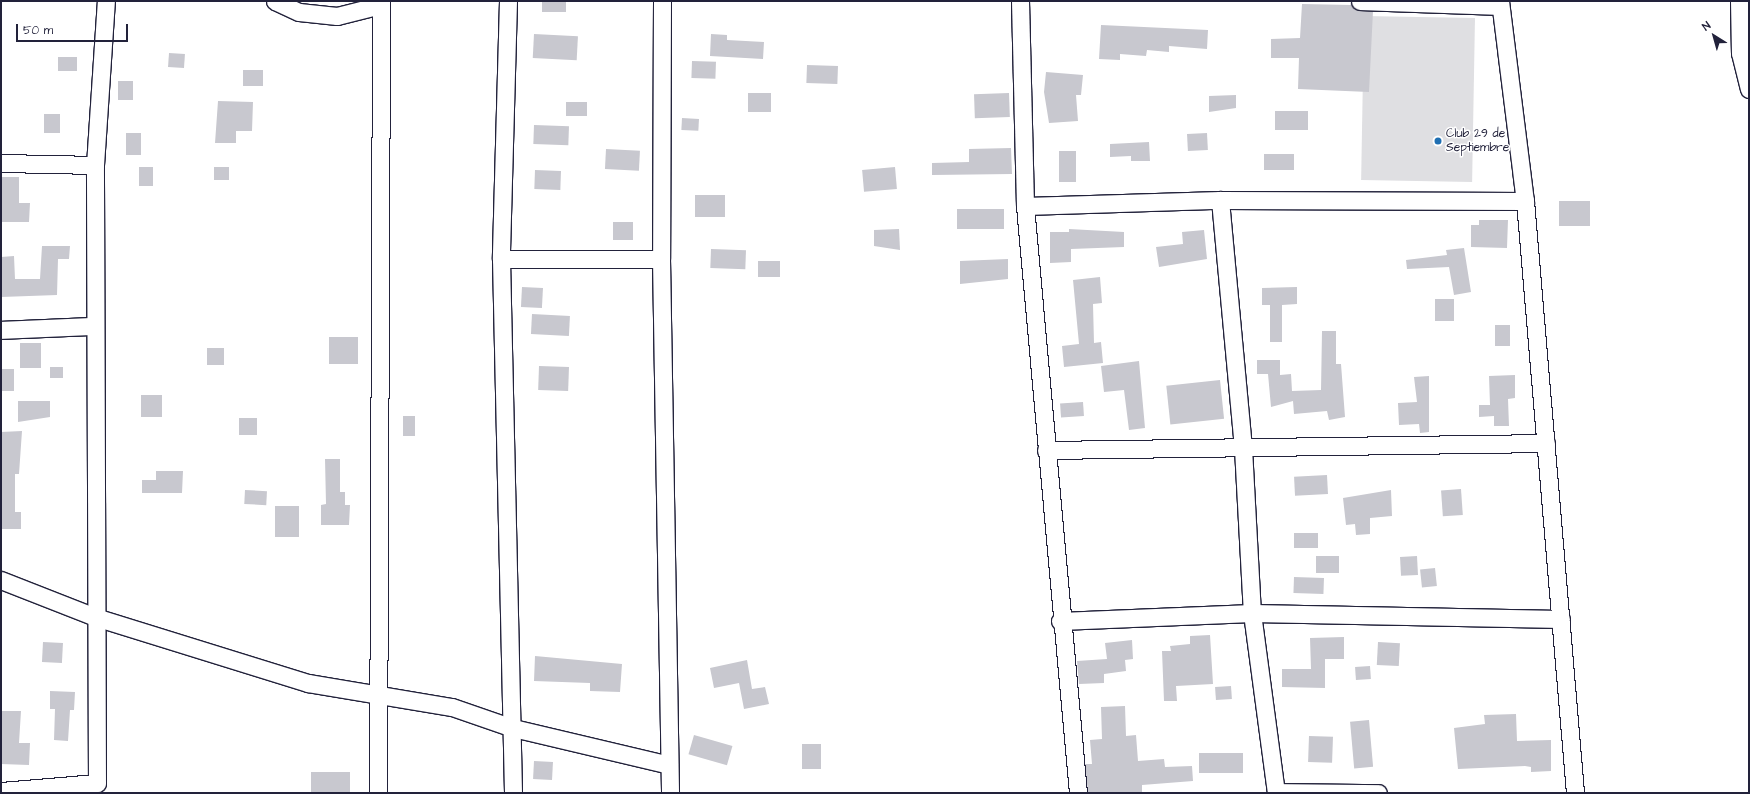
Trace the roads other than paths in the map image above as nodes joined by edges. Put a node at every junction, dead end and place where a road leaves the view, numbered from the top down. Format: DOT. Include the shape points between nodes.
graph roads {
  1 [pos="106,1"];
  2 [pos="275,1"];
  3 [pos="508,1"];
  4 [pos="662,1"];
  5 [pos="1020,1"];
  6 [pos="1360,1"];
  7 [pos="1739,1"];
  8 [pos="381,3"];
  9 [pos="1500,4"];
  10 [pos="1749,89"];
  11 [pos="1,162"];
  12 [pos="94,165"];
  13 [pos="1220,200"];
  14 [pos="1525,200"];
  15 [pos="1025,206"];
  16 [pos="661,259"];
  17 [pos="501,260"];
  18 [pos="94,326"];
  19 [pos="1,330"];
  20 [pos="1546,443"];
  21 [pos="1242,448"];
  22 [pos="1046,450"];
  23 [pos="1,580"];
  24 [pos="1252,613"];
  25 [pos="98,618"];
  26 [pos="1561,619"];
  27 [pos="1060,621"];
  28 [pos="378,696"];
  29 [pos="513,728"];
  30 [pos="669,765"];
  31 [pos="1,792"];
  32 [pos="378,793"];
  33 [pos="513,793"];
  34 [pos="670,793"];
  35 [pos="1078,793"];
  36 [pos="1276,793"];
  37 [pos="1378,793"];
  38 [pos="1575,793"];
  1 -- 12 [label="street"];
  2 -- 8 [label="street" via="299,12 337,16"];
  3 -- 17 [label="street"];
  4 -- 16 [label="street"];
  5 -- 15 [label="street"];
  6 -- 9 [label="street"];
  7 -- 10 [label="street" via="1740,53"];
  8 -- 28 [label="street"];
  9 -- 14 [label="street"];
  11 -- 12 [label="street"];
  12 -- 18 [label="street"];
  13 -- 14 [label="street"];
  13 -- 15 [label="street"];
  13 -- 21 [label="street"];
  14 -- 20 [label="street"];
  15 -- 22 [label="street"];
  16 -- 17 [label="street"];
  16 -- 30 [label="street"];
  17 -- 29 [label="street"];
  18 -- 19 [label="street"];
  18 -- 25 [label="street"];
  20 -- 21 [label="street"];
  20 -- 26 [label="street"];
  21 -- 22 [label="street"];
  21 -- 24 [label="street"];
  22 -- 27 [label="street"];
  23 -- 25 [label="street"];
  24 -- 26 [label="street"];
  24 -- 27 [label="street"];
  24 -- 36 [label="street"];
  25 -- 28 [label="street" via="308,683"];
  25 -- 31 [label="street" via="97,783"];
  26 -- 38 [label="street"];
  27 -- 35 [label="street"];
  28 -- 29 [label="street" via="452,707"];
  28 -- 32 [label="street"];
  29 -- 30 [label="street"];
  29 -- 33 [label="street"];
  30 -- 34 [label="street"];
  36 -- 37 [label="street"];
}
